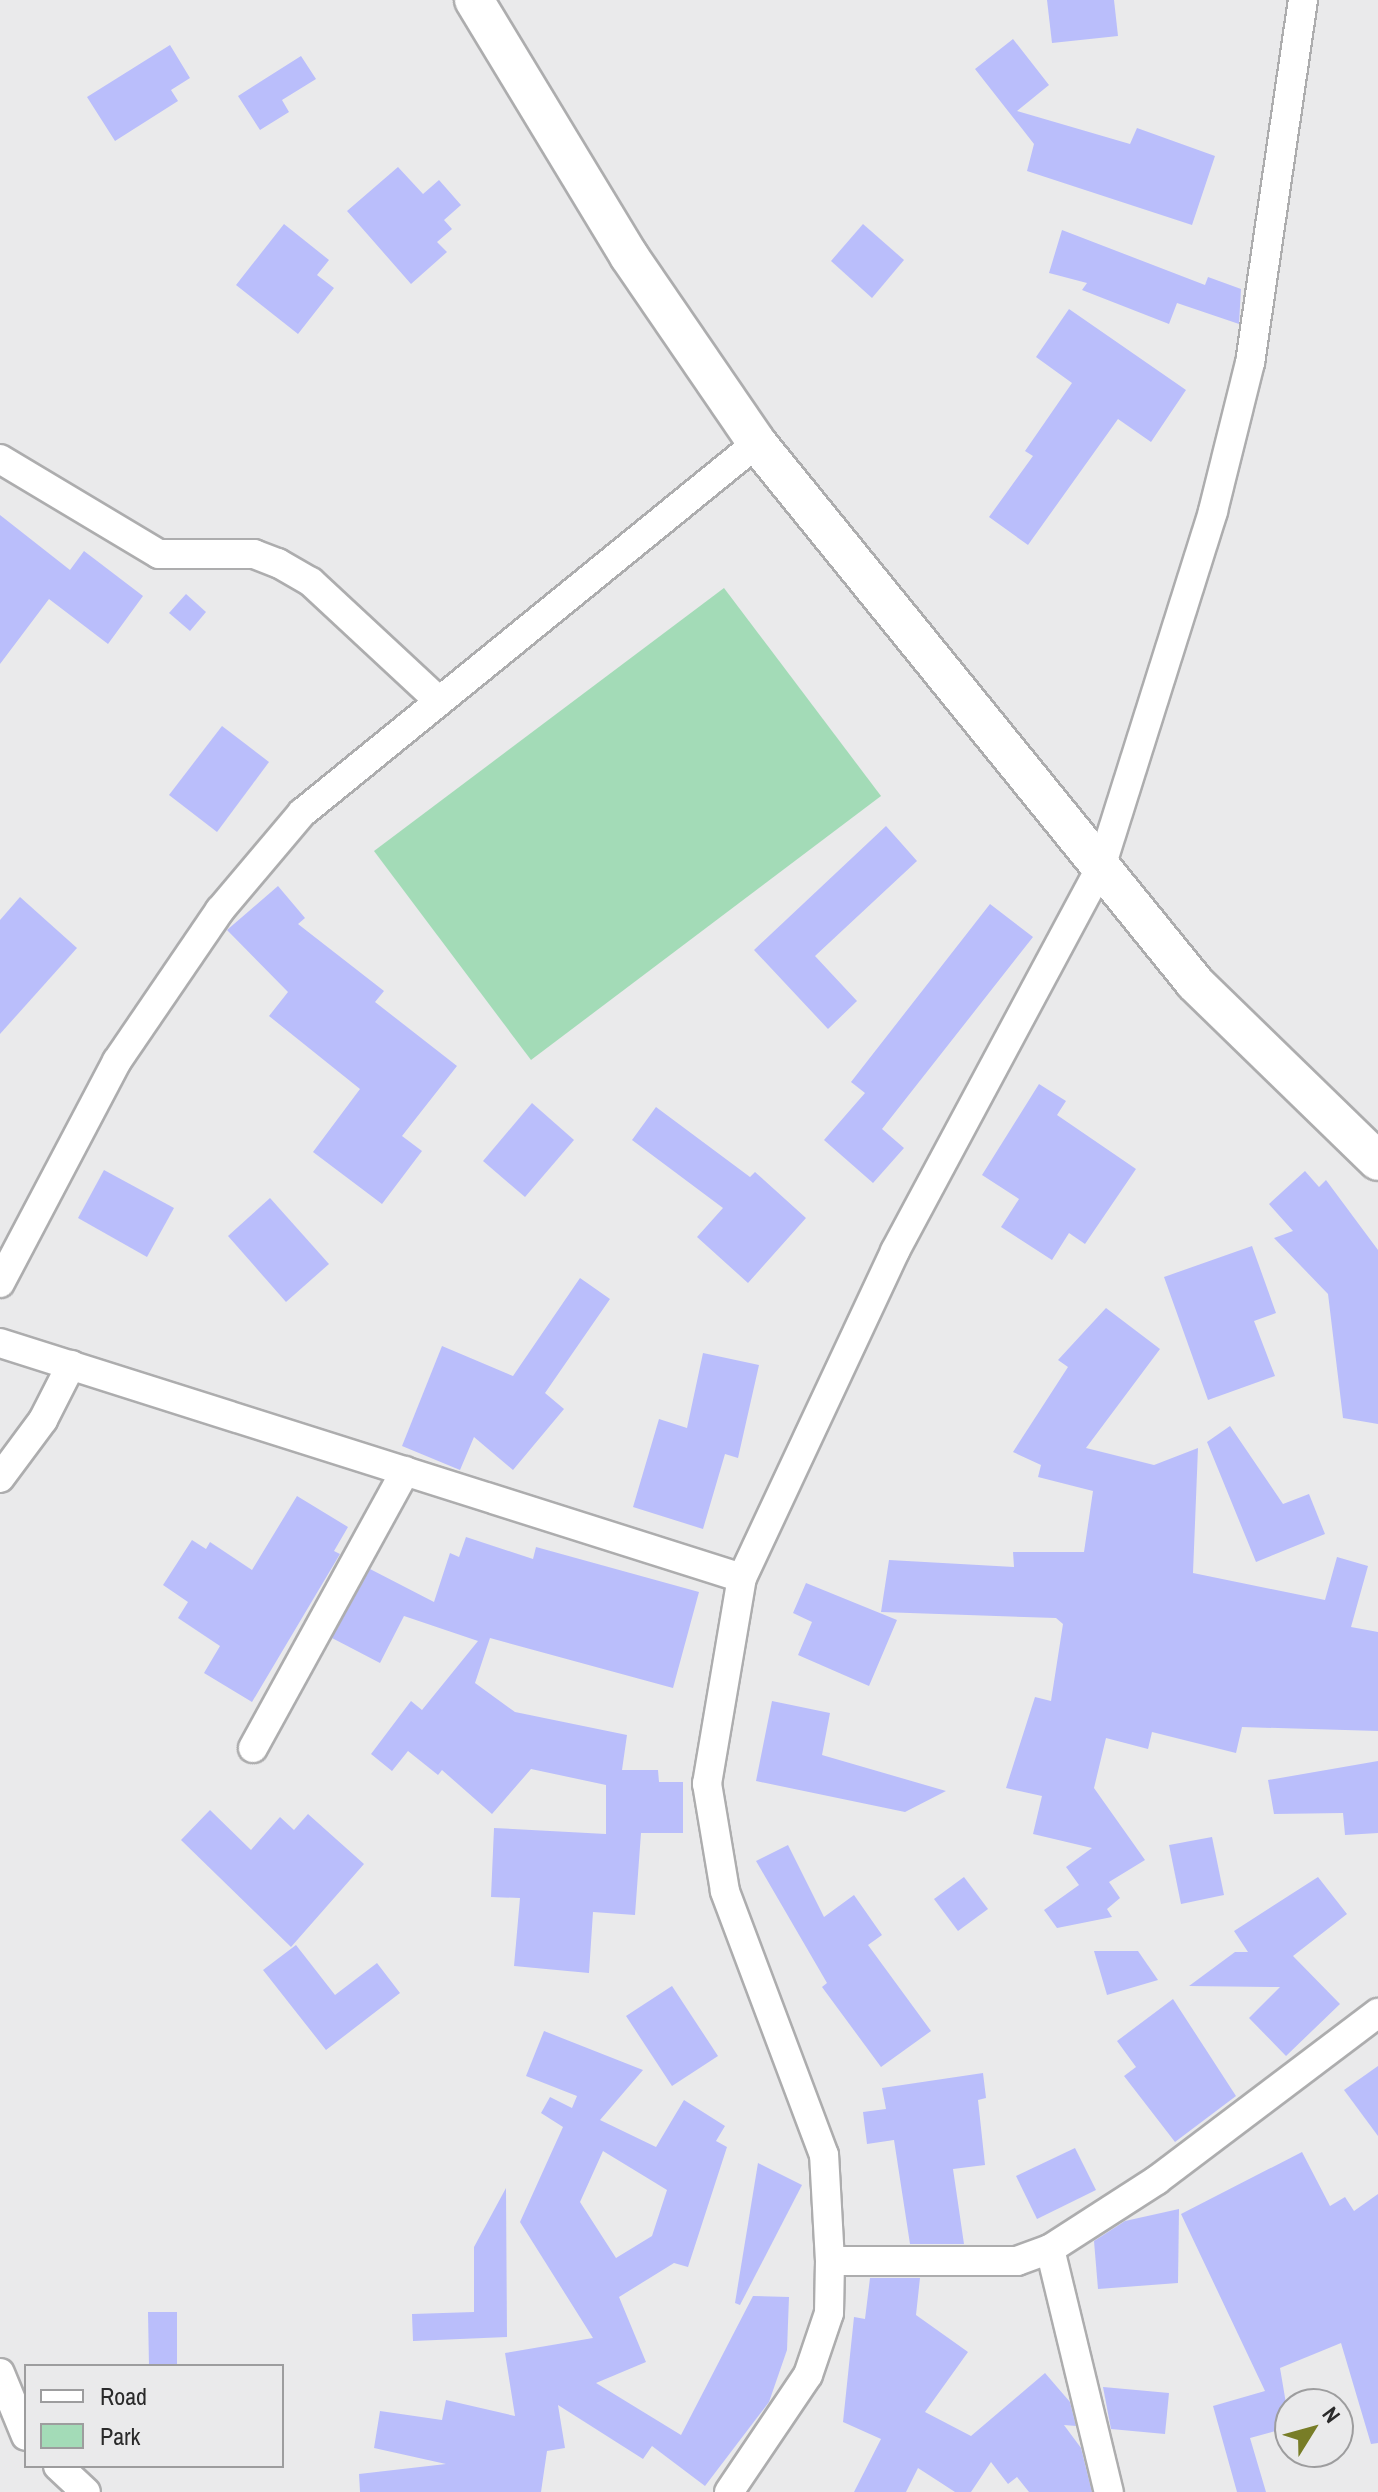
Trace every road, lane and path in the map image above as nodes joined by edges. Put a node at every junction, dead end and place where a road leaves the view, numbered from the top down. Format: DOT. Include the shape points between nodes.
graph roads {
  1 [pos="474,0"];
  2 [pos="1303,0"];
  3 [pos="757,443"];
  4 [pos="0,459"];
  5 [pos="436,698"];
  6 [pos="1101,867"];
  7 [pos="1378,1161"];
  8 [pos="0,1283"];
  9 [pos="0,1343"];
  10 [pos="71,1365"];
  11 [pos="405,1471"];
  12 [pos="0,1478"];
  13 [pos="742,1578"];
  14 [pos="253,1748"];
  15 [pos="1378,2013"];
  16 [pos="1050,2249"];
  17 [pos="830,2261"];
  18 [pos="0,2373"];
  19 [pos="24,2431"];
  20 [pos="24,2436"];
  21 [pos="0,2442"];
  22 [pos="60,2468"];
  23 [pos="86,2492"];
  24 [pos="729,2492"];
  25 [pos="1109,2492"];
  1 -- 3 [label="street" via="629,256"];
  2 -- 6 [label="street" via="1250,363 1204,542"];
  3 -- 5 [label="street"];
  3 -- 6 [label="street"];
  4 -- 5 [label="street" via="159,554 254,554 278,563 311,582"];
  5 -- 8 [label="street" via="302,813 220,910 117,1061"];
  6 -- 7 [label="street" via="1195,983"];
  6 -- 13 [label="street" via="895,1251"];
  9 -- 10 [label="street"];
  10 -- 11 [label="street"];
  10 -- 12 [label="street" via="43,1420"];
  11 -- 13 [label="street"];
  11 -- 14 [label="street"];
  13 -- 17 [label="street" via="707,1784 725,1891 824,2155"];
  15 -- 16 [label="street" via="1157,2180"];
  16 -- 17 [label="street" via="1017,2261"];
  16 -- 25 [label="street"];
  17 -- 24 [label="street" via="829,2313 808,2375"];
  18 -- 19 [label="street"];
  20 -- 21 [label="street"];
  22 -- 23 [label="street"];
}
